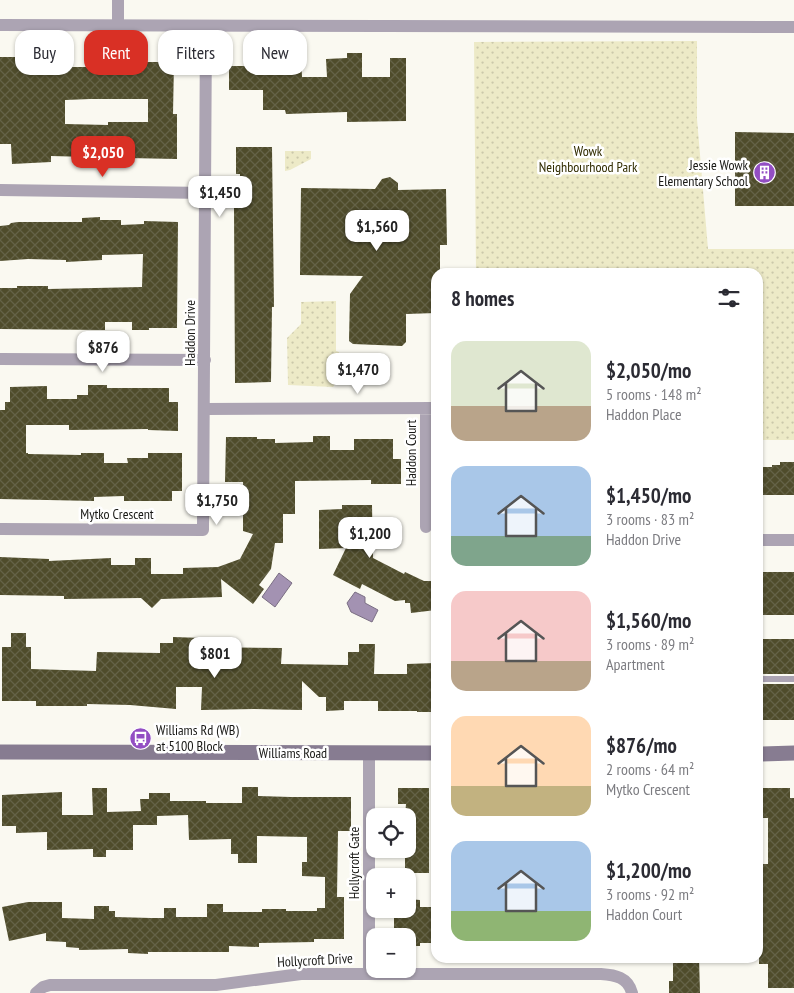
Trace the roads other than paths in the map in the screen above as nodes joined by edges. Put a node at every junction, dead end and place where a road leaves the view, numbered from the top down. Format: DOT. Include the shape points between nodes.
graph roads {
  1 [pos="118,0"];
  2 [pos="0,25"];
  3 [pos="118,26"];
  4 [pos="206,26"];
  5 [pos="794,27"];
  6 [pos="0,190"];
  7 [pos="206,193"];
  8 [pos="0,359"];
  9 [pos="205,360"];
  10 [pos="431,408"];
  11 [pos="204,409"];
  12 [pos="426,527"];
  13 [pos="0,528"];
  14 [pos="763,540"];
  15 [pos="794,540"];
  16 [pos="763,679"];
  17 [pos="794,679"];
  18 [pos="0,752"];
  19 [pos="369,753"];
  20 [pos="431,753"];
  21 [pos="794,753"];
  22 [pos="763,754"];
  23 [pos="369,928"];
  24 [pos="366,973"];
  25 [pos="416,973"];
  26 [pos="210,989"];
  27 [pos="33,992"];
  28 [pos="632,993"];
  1 -- 3 [label="street"];
  2 -- 3 [label="street"];
  3 -- 4 [label="street"];
  4 -- 5 [label="street"];
  4 -- 7 [label="street, Haddon Drive"];
  6 -- 7 [label="street"];
  7 -- 9 [label="street, Haddon Drive"];
  8 -- 9 [label="street"];
  9 -- 11 [label="street, Haddon Drive"];
  10 -- 11 [label="street"];
  10 -- 12 [label="street, Haddon Court"];
  11 -- 13 [label="street, Mytko Crescent" via="203,530"];
  14 -- 15 [label="street"];
  16 -- 17 [label="lane"];
  18 -- 19 [label="street, Williams Road"];
  19 -- 20 [label="street, Williams Road"];
  19 -- 23 [label="street, Hollycroft Gate"];
  21 -- 22 [label="street"];
  24 -- 26 [label="street, Hollycroft Drive" via="301,974"];
  25 -- 28 [label="street, Hollycroft Drive" via="601,974 625,980"];
  26 -- 27 [label="street, Hollycroft Drive" via="58,985"];
}
